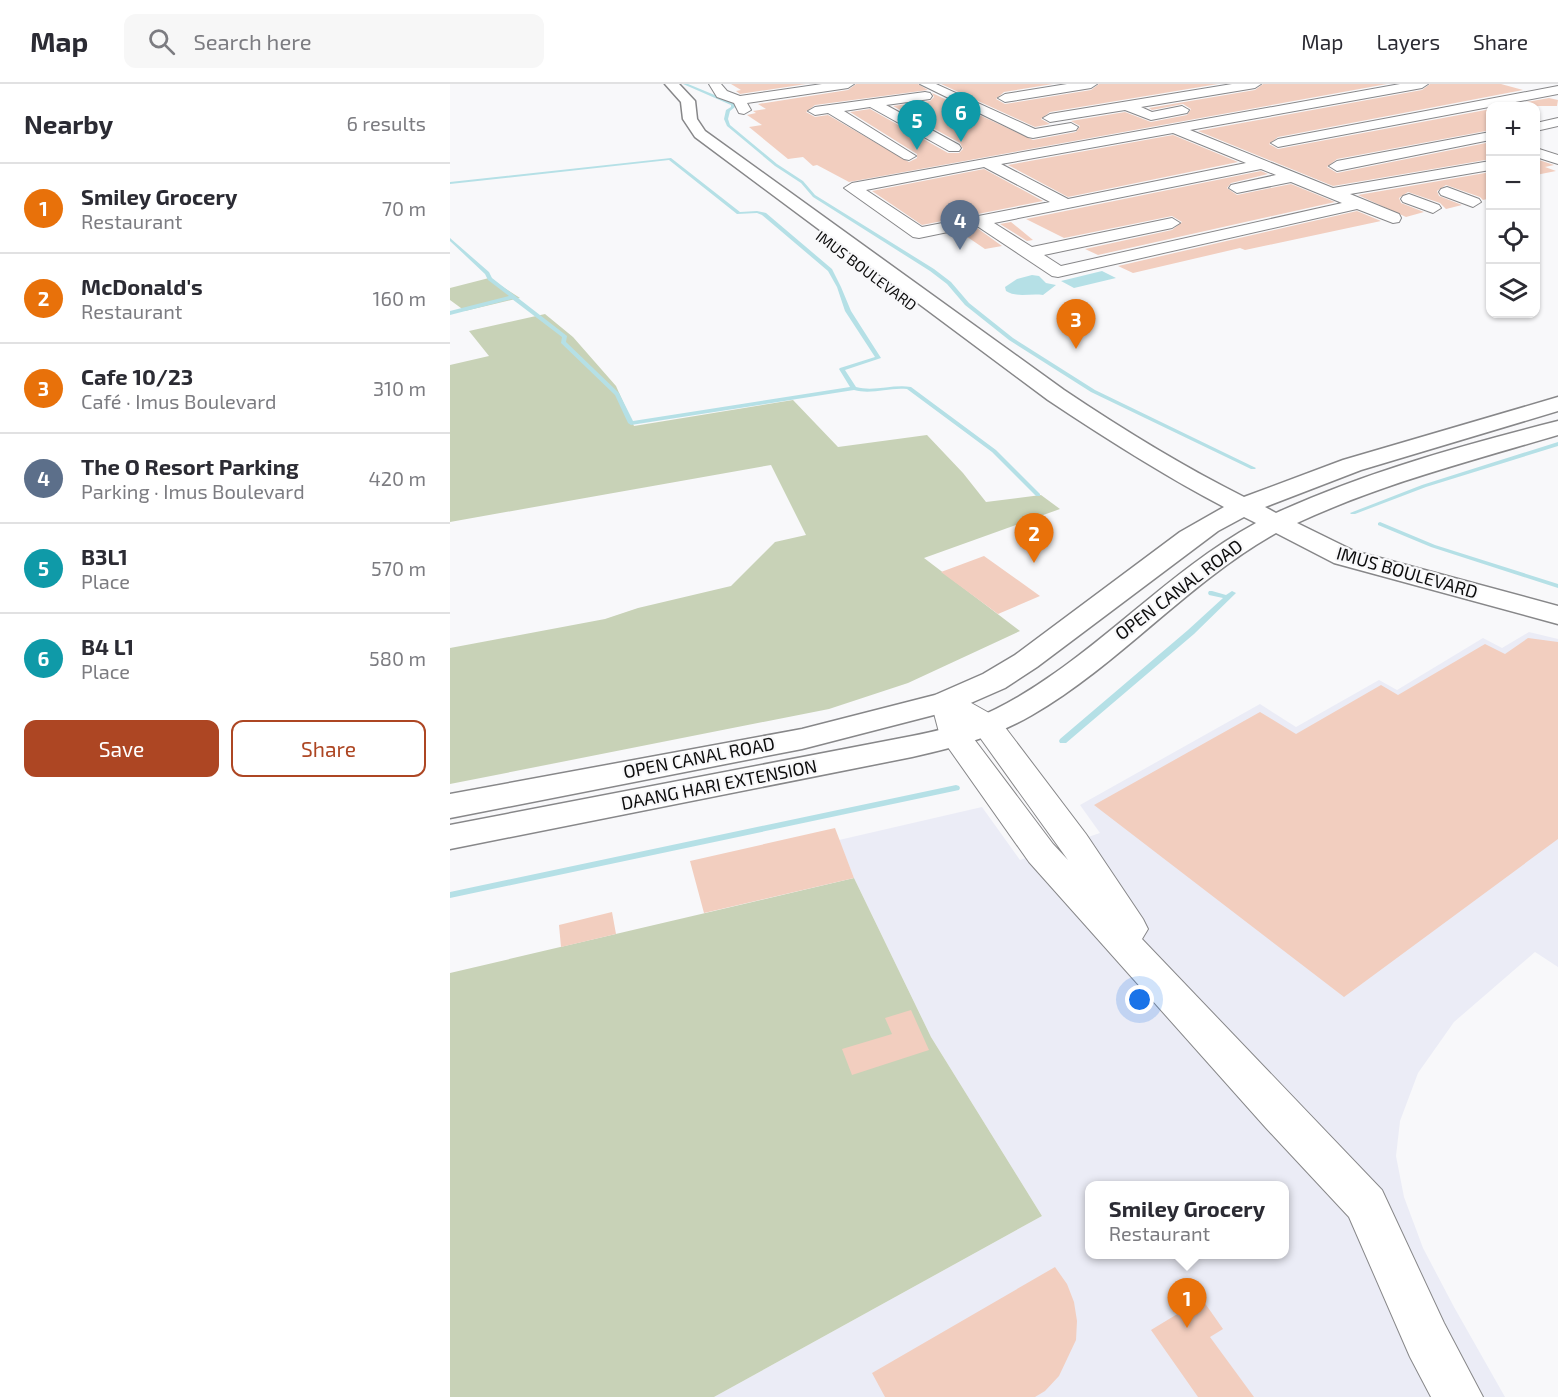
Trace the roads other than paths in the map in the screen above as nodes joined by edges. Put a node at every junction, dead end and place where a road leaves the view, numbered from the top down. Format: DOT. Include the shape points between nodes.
graph roads {
  1 [pos="656,84"];
  2 [pos="672,84"];
  3 [pos="848,84"];
  4 [pos="1091,84"];
  5 [pos="1173,84"];
  6 [pos="1197,84"];
  7 [pos="1255,84"];
  8 [pos="1349,84"];
  9 [pos="1422,84"];
  10 [pos="842,85"];
  11 [pos="717,87"];
  12 [pos="765,90"];
  13 [pos="805,90"];
  14 [pos="1003,90"];
  15 [pos="1558,90"];
  16 [pos="1215,91"];
  17 [pos="1378,92"];
  18 [pos="914,94"];
  19 [pos="1262,97"];
  20 [pos="869,100"];
  21 [pos="1241,100"];
  22 [pos="1125,105"];
  23 [pos="829,106"];
  24 [pos="784,110"];
  25 [pos="815,111"];
  26 [pos="1035,111"];
  27 [pos="1091,111"];
  28 [pos="1270,111"];
  29 [pos="1443,112"];
  30 [pos="1153,116"];
  31 [pos="1050,118"];
  32 [pos="1219,120"];
  33 [pos="1556,124"];
  34 [pos="1540,126"];
  35 [pos="1176,128"];
  36 [pos="1076,129"];
  37 [pos="1486,130"];
  38 [pos="1247,131"];
  39 [pos="1144,133"];
  40 [pos="1104,141"];
  41 [pos="1203,141"];
  42 [pos="1457,142"];
  43 [pos="1180,145"];
  44 [pos="1421,149"];
  45 [pos="1486,152"];
  46 [pos="1231,153"];
  47 [pos="920,154"];
  48 [pos="1308,155"];
  49 [pos="1388,156"];
  50 [pos="1208,157"];
  51 [pos="1452,160"];
  52 [pos="986,162"];
  53 [pos="1261,165"];
  54 [pos="1414,166"];
  55 [pos="1486,166"];
  56 [pos="1034,171"];
  57 [pos="1359,174"];
  58 [pos="1012,175"];
  59 [pos="1291,177"];
  60 [pos="903,178"];
  61 [pos="989,180"];
  62 [pos="1061,185"];
  63 [pos="1038,189"];
  64 [pos="1223,191"];
  65 [pos="1327,192"];
  66 [pos="1016,193"];
  67 [pos="1476,194"];
  68 [pos="1302,196"];
  69 [pos="895,197"];
  70 [pos="1409,199"];
  71 [pos="872,201"];
  72 [pos="1066,204"];
  73 [pos="1361,205"];
  74 [pos="1433,208"];
  75 [pos="916,212"];
  76 [pos="1318,213"];
  77 [pos="895,216"];
  78 [pos="1393,218"];
  79 [pos="1188,220"];
  80 [pos="980,221"];
  81 [pos="1277,222"];
  82 [pos="1348,225"];
  83 [pos="1235,231"];
  84 [pos="1027,232"];
  85 [pos="1303,233"];
  86 [pos="1004,236"];
  87 [pos="1191,241"];
  88 [pos="1263,244"];
  89 [pos="1144,252"];
  90 [pos="1029,253"];
  91 [pos="1218,254"];
  92 [pos="1165,262"];
  93 [pos="1558,404"];
  94 [pos="1105,428"];
  95 [pos="1558,428"];
  96 [pos="1243,506"];
  97 [pos="1276,524"];
  98 [pos="1558,615"];
  99 [pos="946,702"];
  100 [pos="971,730"];
  101 [pos="450,806"];
  102 [pos="450,837"];
  103 [pos="1458,1397"];
  1 -- 94 [label="main road, IMUS BOULEVARD" via="673,102 679,128 687,136 1037,399"];
  2 -- 94 [label="main road, IMUS BOULEVARD" via="688,101 690,119 700,134"];
  3 -- 10 [label="street"];
  4 -- 14 [label="street"];
  5 -- 14 [label="street" via="1027,107"];
  6 -- 16 [label="street"];
  7 -- 16 [label="street"];
  8 -- 17 [label="street"];
  9 -- 17 [label="street"];
  10 -- 13 [label="street"];
  10 -- 20 [label="street"];
  11 -- 12 [label="street"];
  11 -- 12 [label="street" via="741,105"];
  12 -- 13 [label="street"];
  12 -- 24 [label="street"];
  13 -- 23 [label="street"];
  15 -- 29 [label="street"];
  16 -- 21 [label="street"];
  16 -- 22 [label="street"];
  17 -- 28 [label="street"];
  17 -- 29 [label="street"];
  18 -- 20 [label="street"];
  18 -- 31 [label="street" via="1033,134 1072,127"];
  19 -- 21 [label="street"];
  20 -- 23 [label="street"];
  20 -- 47 [label="street" via="959,147"];
  21 -- 22 [label="street" via="1151,116"];
  21 -- 28 [label="street"];
  22 -- 27 [label="street"];
  23 -- 25 [label="street"];
  23 -- 47 [label="street"];
  26 -- 31 [label="street"];
  27 -- 31 [label="street"];
  27 -- 39 [label="street"];
  28 -- 32 [label="street"];
  29 -- 37 [label="street"];
  29 -- 48 [label="street" via="1273,141"];
  30 -- 35 [label="street"];
  32 -- 35 [label="street"];
  32 -- 38 [label="street"];
  33 -- 34 [label="street"];
  35 -- 39 [label="street"];
  35 -- 41 [label="street"];
  36 -- 40 [label="street"];
  37 -- 42 [label="street"];
  39 -- 40 [label="street"];
  40 -- 52 [label="street"];
  41 -- 43 [label="street"];
  41 -- 46 [label="street"];
  42 -- 44 [label="street"];
  42 -- 45 [label="street"];
  44 -- 49 [label="street"];
  44 -- 51 [label="street"];
  46 -- 50 [label="street"];
  46 -- 53 [label="street"];
  47 -- 60 [label="street" via="890,165"];
  49 -- 54 [label="street"];
  49 -- 57 [label="street" via="1333,164"];
  52 -- 58 [label="street"];
  52 -- 60 [label="street"];
  53 -- 59 [label="street"];
  53 -- 72 [label="street"];
  55 -- 65 [label="street"];
  56 -- 58 [label="street"];
  58 -- 61 [label="street"];
  58 -- 63 [label="street"];
  59 -- 64 [label="street"];
  59 -- 65 [label="street"];
  60 -- 71 [label="street" via="852,188"];
  62 -- 63 [label="street"];
  63 -- 66 [label="street"];
  63 -- 72 [label="street"];
  65 -- 68 [label="street"];
  65 -- 73 [label="street"];
  67 -- 70 [label="street" via="1447,192"];
  69 -- 71 [label="street"];
  70 -- 73 [label="street"];
  70 -- 74 [label="street"];
  71 -- 77 [label="street"];
  72 -- 80 [label="street"];
  73 -- 76 [label="street"];
  73 -- 78 [label="street"];
  75 -- 77 [label="street"];
  76 -- 81 [label="street"];
  76 -- 82 [label="street"];
  77 -- 80 [label="street" via="919,233"];
  79 -- 90 [label="street"];
  80 -- 86 [label="street"];
  81 -- 83 [label="street"];
  81 -- 85 [label="street"];
  83 -- 87 [label="street"];
  83 -- 88 [label="street"];
  84 -- 86 [label="street"];
  86 -- 90 [label="street"];
  87 -- 89 [label="street"];
  87 -- 91 [label="street"];
  89 -- 90 [label="street" via="1058,272"];
  89 -- 92 [label="street"];
  93 -- 96 [label="main road, OPEN CANAL ROAD" via="1390,453 1270,493"];
  94 -- 96 [label="main road, IMUS BOULEVARD"];
  95 -- 97 [label="main road, OPEN CANAL ROAD" via="1418,469 1342,495"];
  96 -- 97 [label="main road, IMUS BOULEVARD"];
  96 -- 99 [label="main road, OPEN CANAL ROAD" via="1215,520 1026,661 994,681"];
  97 -- 98 [label="main road, IMUS BOULEVARD" via="1344,557"];
  97 -- 100 [label="main road, OPEN CANAL ROAD" via="1204,568 1051,687 1024,705"];
  99 -- 100 [label="street"];
  99 -- 101 [label="main road, OPEN CANAL ROAD" via="802,739"];
  100 -- 102 [label="main road, DAANG HARI EXTENSION" via="809,768"];
  100 -- 103 [label="street" via="1041,853 1366,1204 1427,1340"];
}
